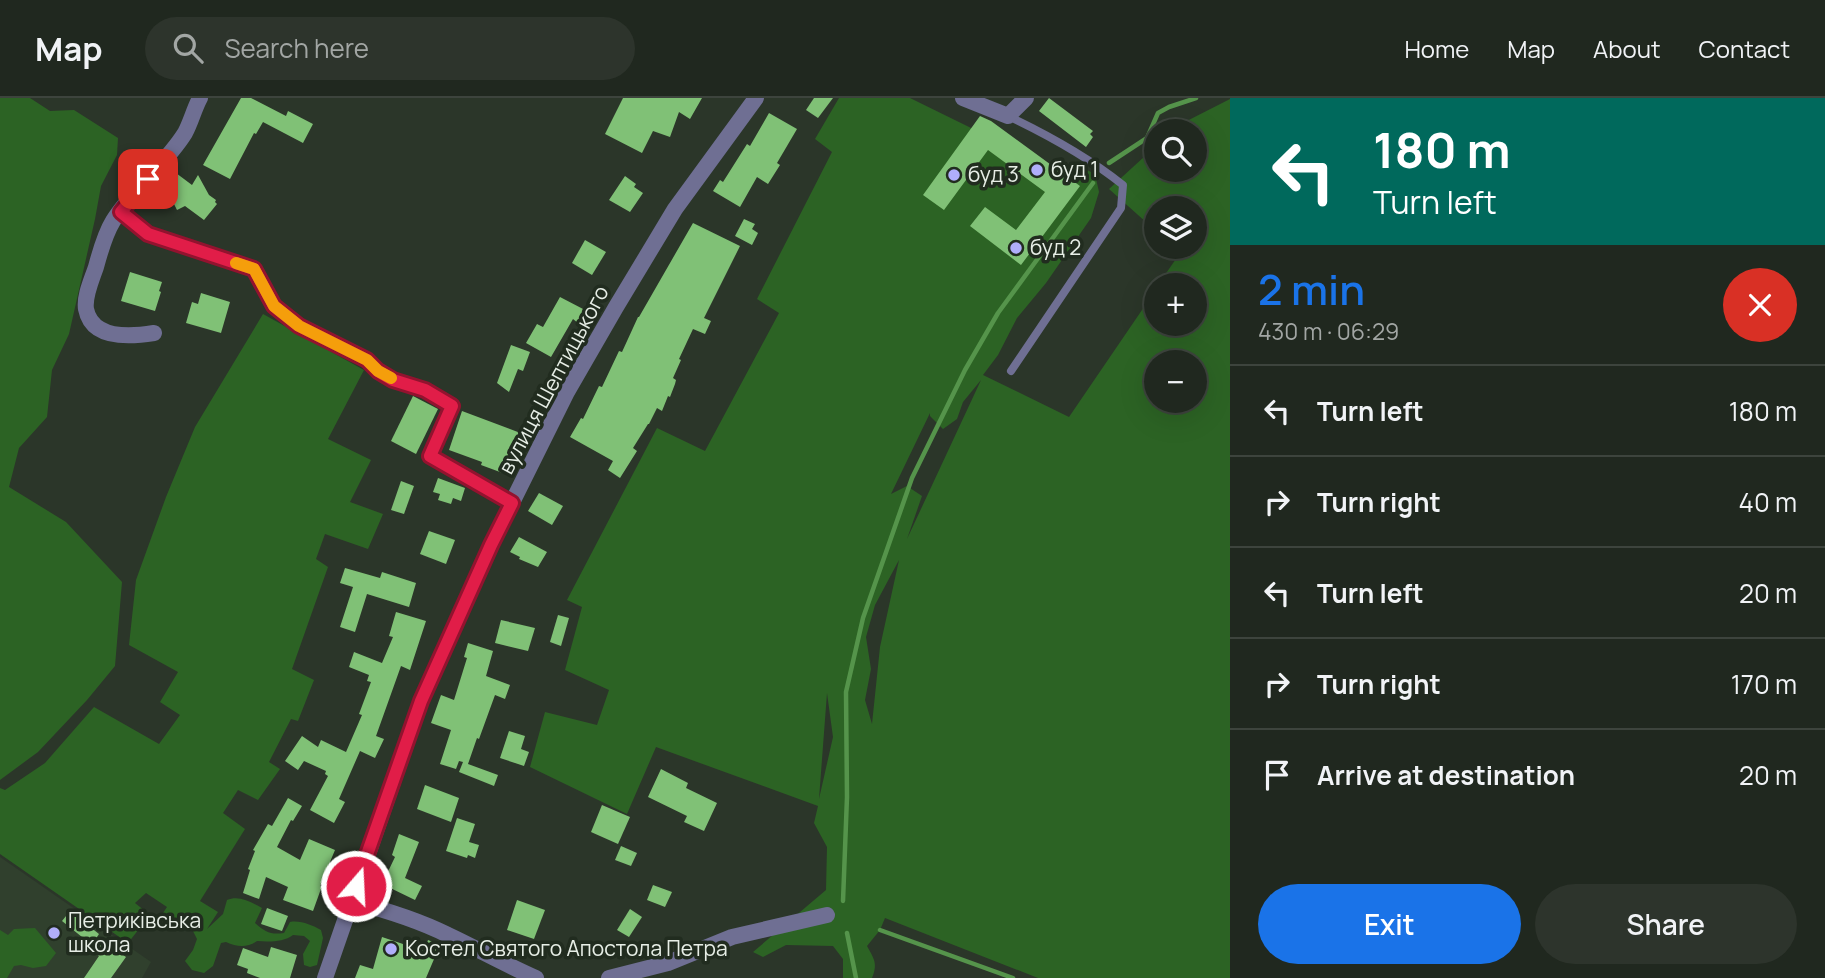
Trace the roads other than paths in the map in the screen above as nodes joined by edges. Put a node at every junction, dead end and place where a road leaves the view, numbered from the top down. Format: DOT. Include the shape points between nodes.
graph roads {
  1 [pos="200,98"];
  2 [pos="756,98"];
  3 [pos="963,98"];
  4 [pos="1026,98"];
  5 [pos="1008,116"];
  6 [pos="121,212"];
  7 [pos="154,333"];
  8 [pos="1011,371"];
  9 [pos="512,503"];
  10 [pos="351,901"];
  11 [pos="827,915"];
  12 [pos="326,978"];
  13 [pos="536,978"];
  14 [pos="609,978"];
  1 -- 6 [label="street" via="186,131"];
  2 -- 9 [label="street, вулиця Шептицького" via="674,209 567,393"];
  3 -- 5 [label="street"];
  4 -- 5 [label="street"];
  5 -- 8 [label="lane" via="1102,168 1122,185 1121,208"];
  6 -- 7 [label="street" via="98,259 86,307 92,324 106,332"];
  6 -- 9 [label="lane" via="148,234 254,269 274,306 299,326 367,360 393,380 425,390 452,406 430,456"];
  9 -- 10 [label="street, вулиця Шептицького" via="421,701"];
  10 -- 12 [label="street, вулиця Шептицького"];
  10 -- 13 [label="street" via="447,934"];
  11 -- 14 [label="street" via="732,937 667,963"];
}
